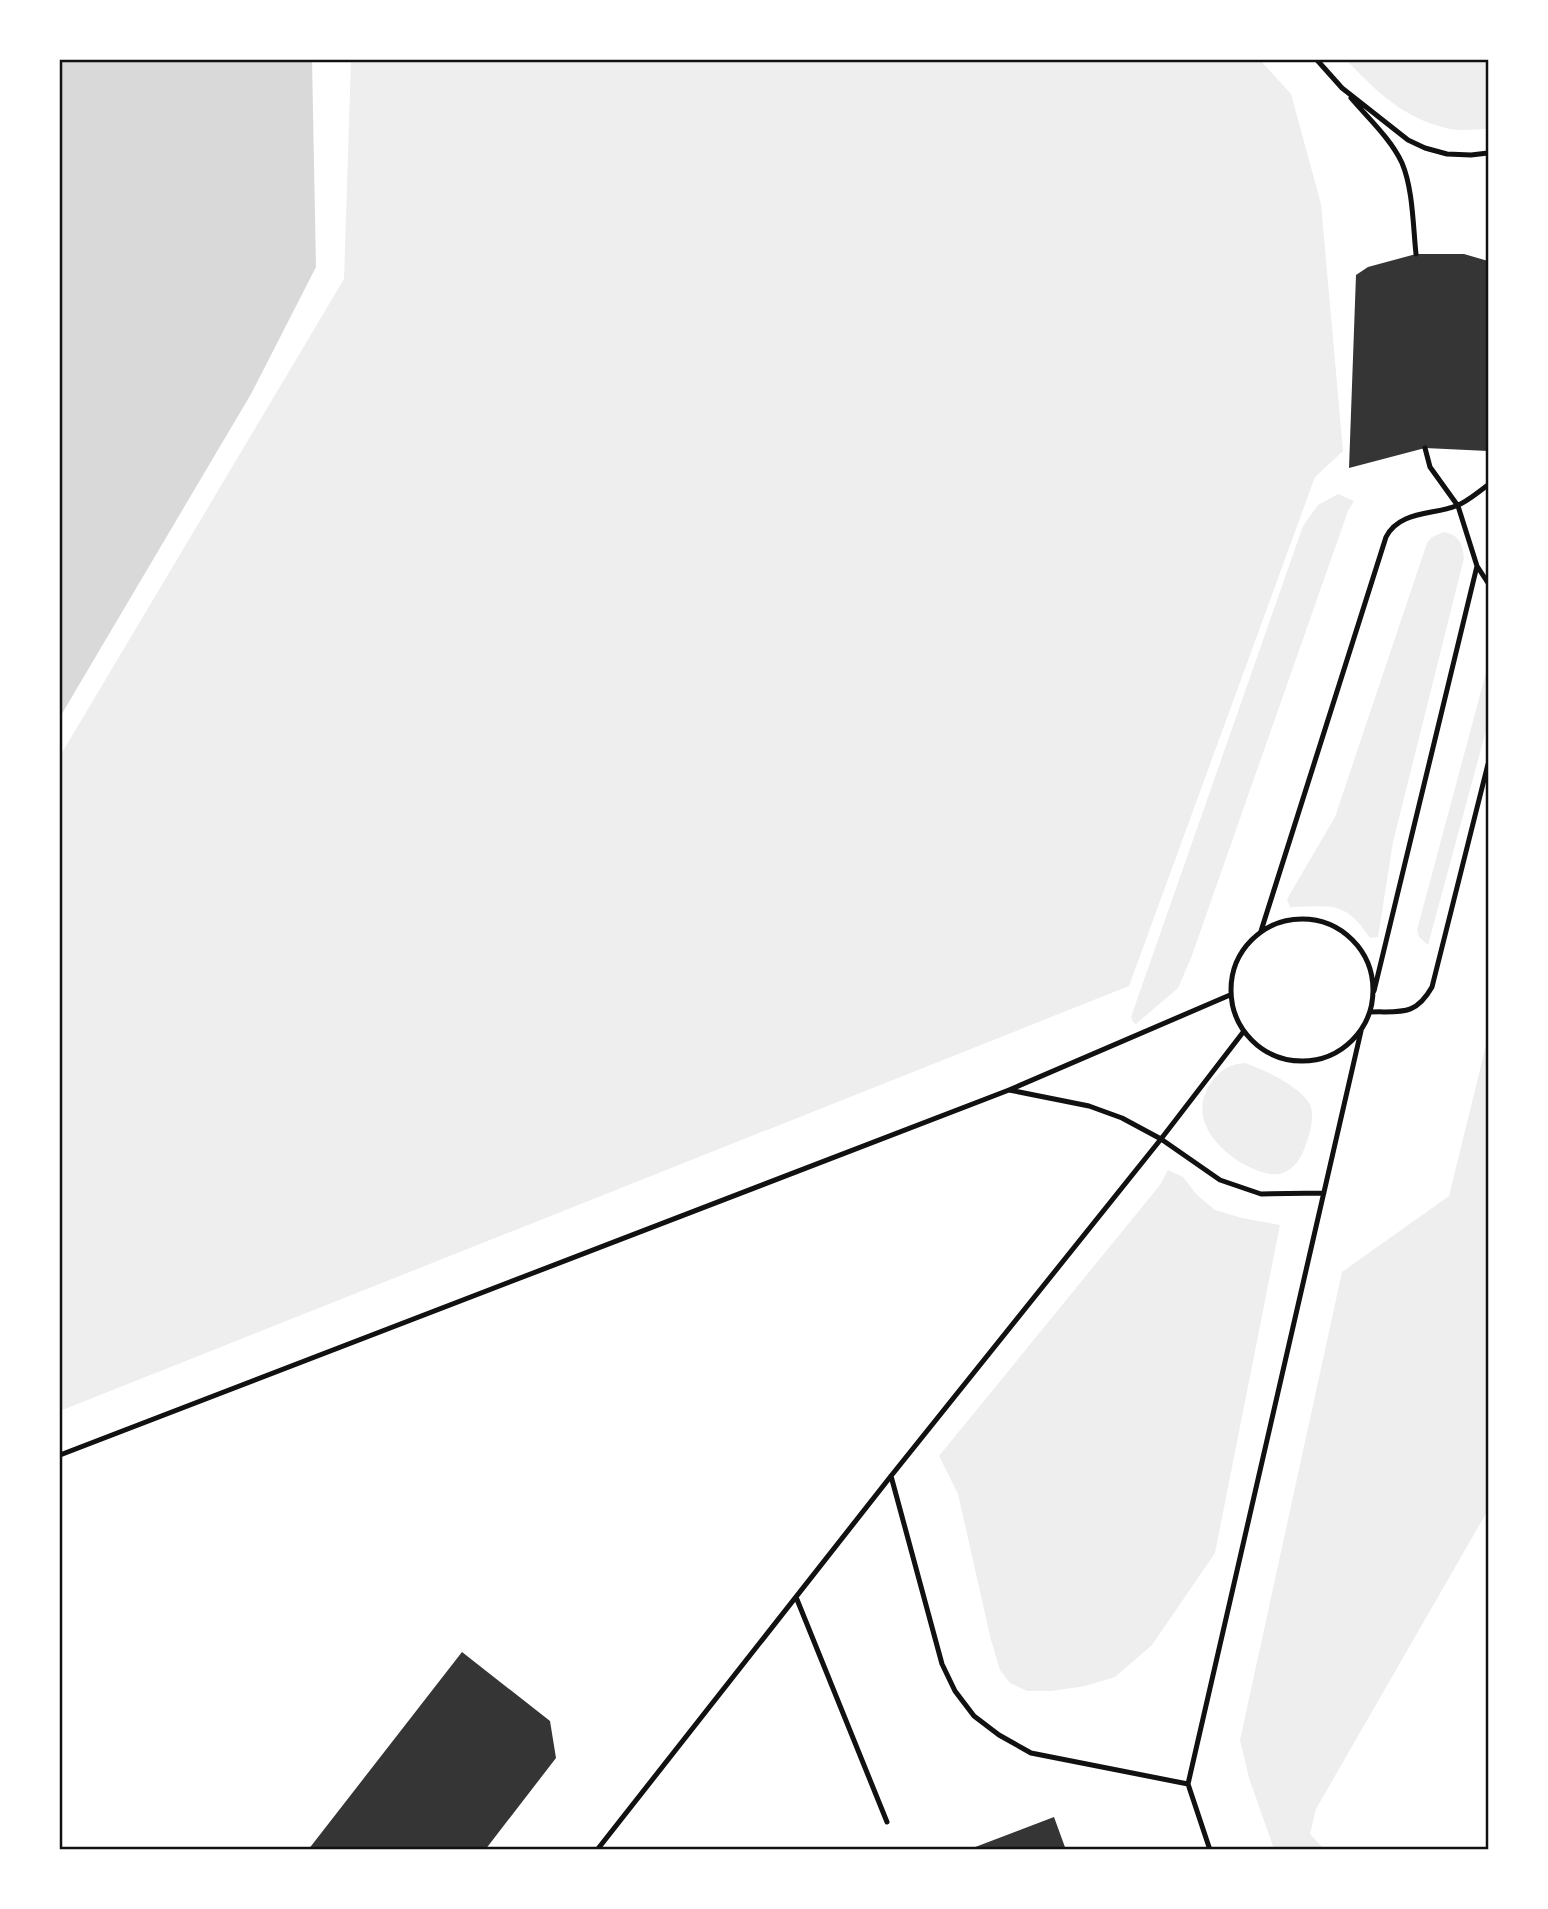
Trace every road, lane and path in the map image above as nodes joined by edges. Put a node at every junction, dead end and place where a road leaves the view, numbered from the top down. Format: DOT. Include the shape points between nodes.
graph roads {
  1 [pos="1317,60"];
  2 [pos="1342,88"];
  3 [pos="1489,153"];
  4 [pos="1416,254"];
  5 [pos="1425,448"];
  6 [pos="1489,485"];
  7 [pos="1458,506"];
  8 [pos="1478,566"];
  9 [pos="1489,583"];
  10 [pos="1489,764"];
  11 [pos="1261,931"];
  12 [pos="1374,991"];
  13 [pos="1230,995"];
  14 [pos="1370,1012"];
  15 [pos="1244,1031"];
  16 [pos="1361,1031"];
  17 [pos="1010,1090"];
  18 [pos="1161,1139"];
  19 [pos="1324,1193"];
  20 [pos="60,1455"];
  21 [pos="891,1476"];
  22 [pos="796,1597"];
  23 [pos="1188,1784"];
  24 [pos="887,1822"];
  25 [pos="597,1850"];
  26 [pos="1210,1850"];
  1 -- 2 [label="lane"];
  2 -- 3 [label="lane" via="1416,144 1447,154"];
  2 -- 4 [label="lane" via="1402,163"];
  5 -- 7 [label="lane" via="1430,467"];
  6 -- 7 [label="lane"];
  7 -- 8 [label="lane"];
  7 -- 11 [label="lane" via="1402,520 1386,537"];
  8 -- 9 [label="lane"];
  8 -- 12 [label="lane"];
  10 -- 14 [label="lane" via="1432,987 1410,1011"];
  11 -- 12 [label="lane" via="1283,920 1307,918 1328,923 1346,933 1361,950 1371,969"];
  11 -- 13 [label="lane" via="1243,948 1233,971"];
  12 -- 14 [label="lane"];
  13 -- 15 [label="lane"];
  13 -- 17 [label="lane"];
  14 -- 16 [label="lane"];
  15 -- 16 [label="lane" via="1270,1055 1310,1062 1330,1057"];
  15 -- 18 [label="lane"];
  16 -- 19 [label="lane"];
  17 -- 18 [label="lane" via="1089,1106"];
  17 -- 20 [label="lane"];
  18 -- 19 [label="lane" via="1220,1180 1261,1194"];
  18 -- 21 [label="lane"];
  19 -- 23 [label="lane"];
  21 -- 22 [label="lane"];
  21 -- 23 [label="lane" via="942,1664 974,1716 1031,1753"];
  22 -- 24 [label="lane"];
  22 -- 25 [label="lane"];
  23 -- 26 [label="lane"];
}
